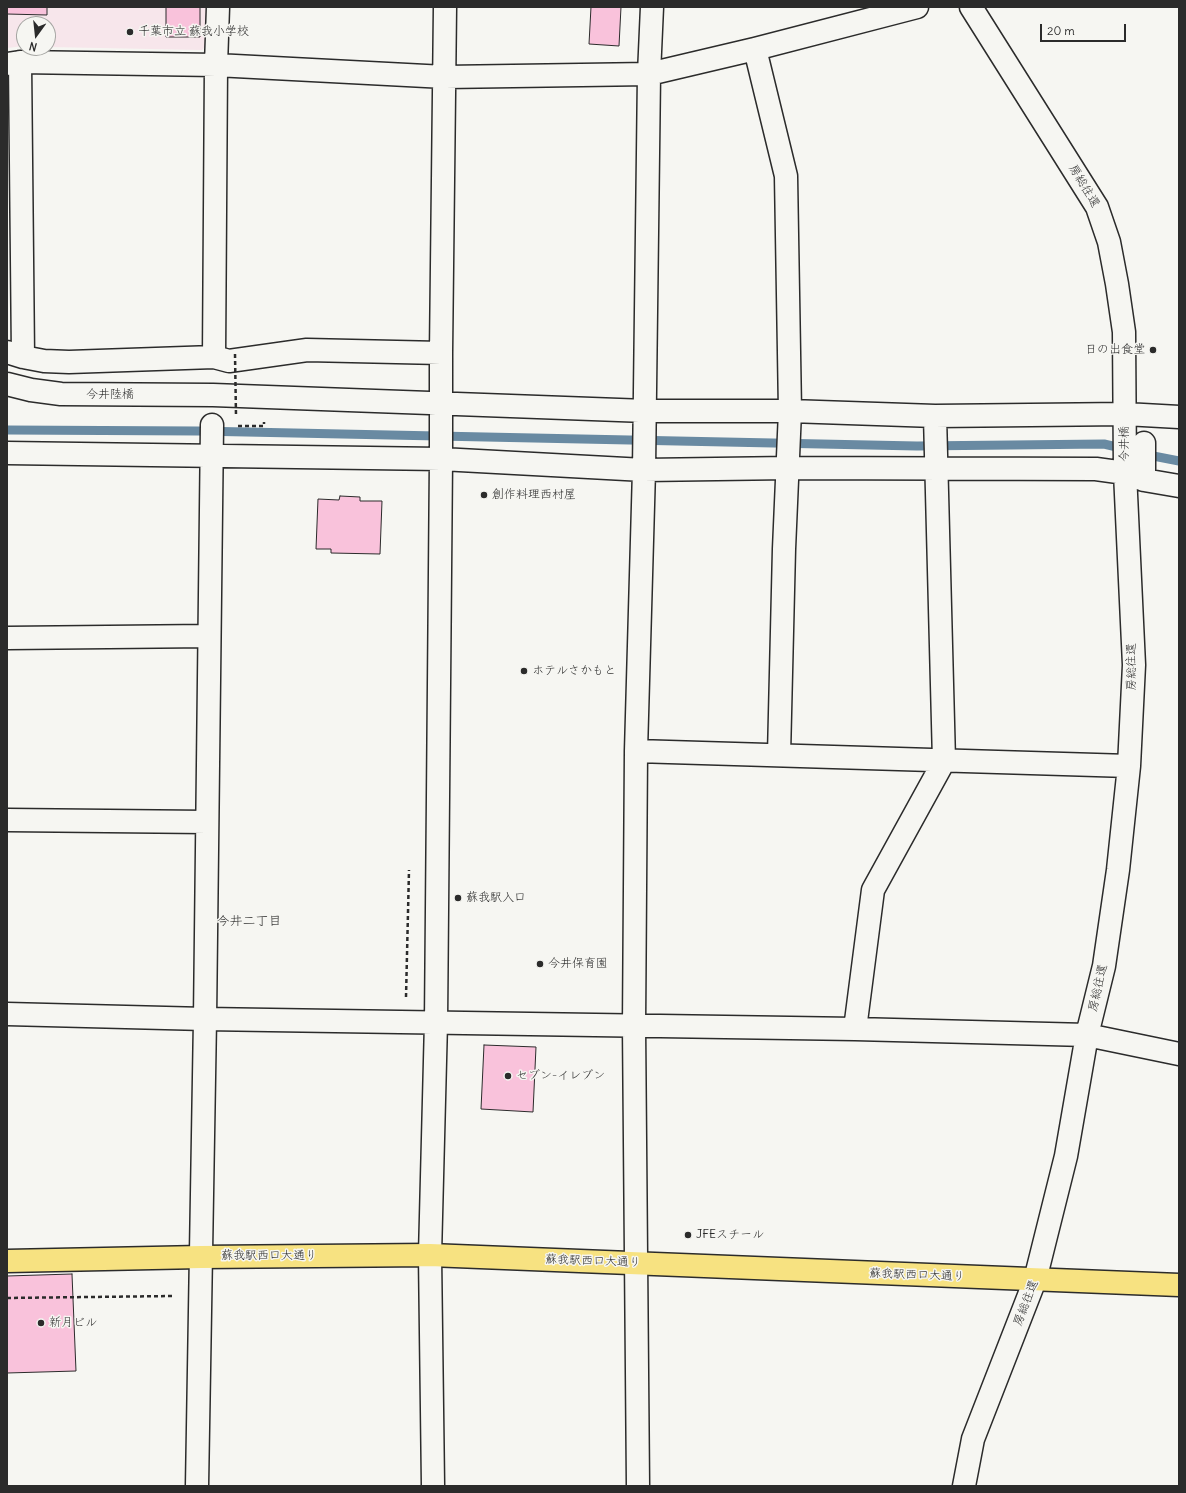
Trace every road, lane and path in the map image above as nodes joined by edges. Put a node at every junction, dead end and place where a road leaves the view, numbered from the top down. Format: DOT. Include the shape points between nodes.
graph roads {
  1 [pos="218,7"];
  2 [pos="445,7"];
  3 [pos="652,7"];
  4 [pos="917,7"];
  5 [pos="971,7"];
  6 [pos="755,50"];
  7 [pos="14,63"];
  8 [pos="216,65"];
  9 [pos="649,74"];
  10 [pos="445,77"];
  11 [pos="441,353"];
  12 [pos="15,355"];
  13 [pos="224,355"];
  14 [pos="7,384"];
  15 [pos="441,404"];
  16 [pos="646,411"];
  17 [pos="790,411"];
  18 [pos="1124,414"];
  19 [pos="236,416"];
  20 [pos="936,416"];
  21 [pos="1179,417"];
  22 [pos="212,442"];
  23 [pos="1144,443"];
  24 [pos="7,453"];
  25 [pos="441,459"];
  26 [pos="789,468"];
  27 [pos="936,469"];
  28 [pos="644,470"];
  29 [pos="1134,477"];
  30 [pos="1179,486"];
  31 [pos="209,636"];
  32 [pos="7,638"];
  33 [pos="636,751"];
  34 [pos="779,755"];
  35 [pos="944,761"];
  36 [pos="1129,766"];
  37 [pos="7,820"];
  38 [pos="207,822"];
  39 [pos="7,1014"];
  40 [pos="205,1019"];
  41 [pos="436,1022"];
  42 [pos="634,1026"];
  43 [pos="855,1029"];
  44 [pos="1087,1035"];
  45 [pos="1179,1054"];
  46 [pos="430,1255"];
  47 [pos="201,1257"];
  48 [pos="7,1261"];
  49 [pos="637,1263"];
  50 [pos="1036,1280"];
  51 [pos="1179,1285"];
  52 [pos="175,1296"];
  53 [pos="7,1298"];
  54 [pos="197,1486"];
  55 [pos="433,1486"];
  56 [pos="638,1486"];
  57 [pos="964,1486"];
  1 -- 8 [label="street"];
  2 -- 10 [label="street"];
  3 -- 9 [label="street"];
  4 -- 6 [label="street"];
  5 -- 18 [label="street, 房総往還" via="1097,207 1109,242 1118,284 1124,332"];
  6 -- 9 [label="street"];
  6 -- 17 [label="street" via="786,176"];
  7 -- 8 [label="street"];
  7 -- 12 [label="street"];
  8 -- 10 [label="street"];
  8 -- 13 [label="street"];
  9 -- 10 [label="street"];
  9 -- 16 [label="street"];
  10 -- 11 [label="street"];
  11 -- 13 [label="street" via="307,350 229,362"];
  11 -- 15 [label="street"];
  12 -- 13 [label="street" via="44,362 69,362"];
  13 -- 19 [label="path, bridge"];
  14 -- 15 [label="street, 今井陸橋" via="61,394 213,395"];
  15 -- 16 [label="street, 今井陸橋"];
  15 -- 25 [label="street"];
  16 -- 17 [label="street, 今井陸橋"];
  16 -- 28 [label="street"];
  17 -- 20 [label="street, 今井陸橋"];
  17 -- 26 [label="street"];
  18 -- 20 [label="street, 今井陸橋"];
  18 -- 21 [label="street, 今井陸橋"];
  18 -- 29 [label="street, 今井橋"];
  20 -- 27 [label="street"];
  22 -- 24 [label="street"];
  22 -- 25 [label="street"];
  22 -- 31 [label="street"];
  23 -- 29 [label="street"];
  25 -- 28 [label="street"];
  25 -- 41 [label="street"];
  26 -- 27 [label="street"];
  26 -- 28 [label="street"];
  26 -- 34 [label="street" via="784,549"];
  27 -- 29 [label="street" via="1096,469"];
  27 -- 35 [label="street"];
  28 -- 33 [label="street"];
  29 -- 30 [label="street"];
  29 -- 36 [label="street, 房総往還" via="1134,665"];
  31 -- 32 [label="street"];
  31 -- 38 [label="street"];
  33 -- 34 [label="street"];
  33 -- 42 [label="street"];
  34 -- 35 [label="street"];
  35 -- 36 [label="street"];
  35 -- 43 [label="street" via="873,890"];
  36 -- 44 [label="street, 房総往還" via="1104,966"];
  37 -- 38 [label="street"];
  38 -- 40 [label="street"];
  39 -- 40 [label="street"];
  40 -- 41 [label="street"];
  40 -- 47 [label="street"];
  41 -- 42 [label="street"];
  41 -- 46 [label="street"];
  42 -- 43 [label="street"];
  42 -- 49 [label="street"];
  43 -- 44 [label="street"];
  44 -- 45 [label="street"];
  44 -- 50 [label="street, 房総往還" via="1066,1156"];
  46 -- 47 [label="main road, 蘇我駅西口大通り"];
  46 -- 49 [label="main road, 蘇我駅西口大通り"];
  46 -- 55 [label="street"];
  47 -- 48 [label="main road, 蘇我駅西口大通り"];
  47 -- 54 [label="street"];
  49 -- 50 [label="main road, 蘇我駅西口大通り"];
  49 -- 56 [label="street"];
  50 -- 51 [label="main road, 蘇我駅西口大通り"];
  50 -- 57 [label="street, 房総往還" via="973,1439"];
  52 -- 53 [label="path"];
}
